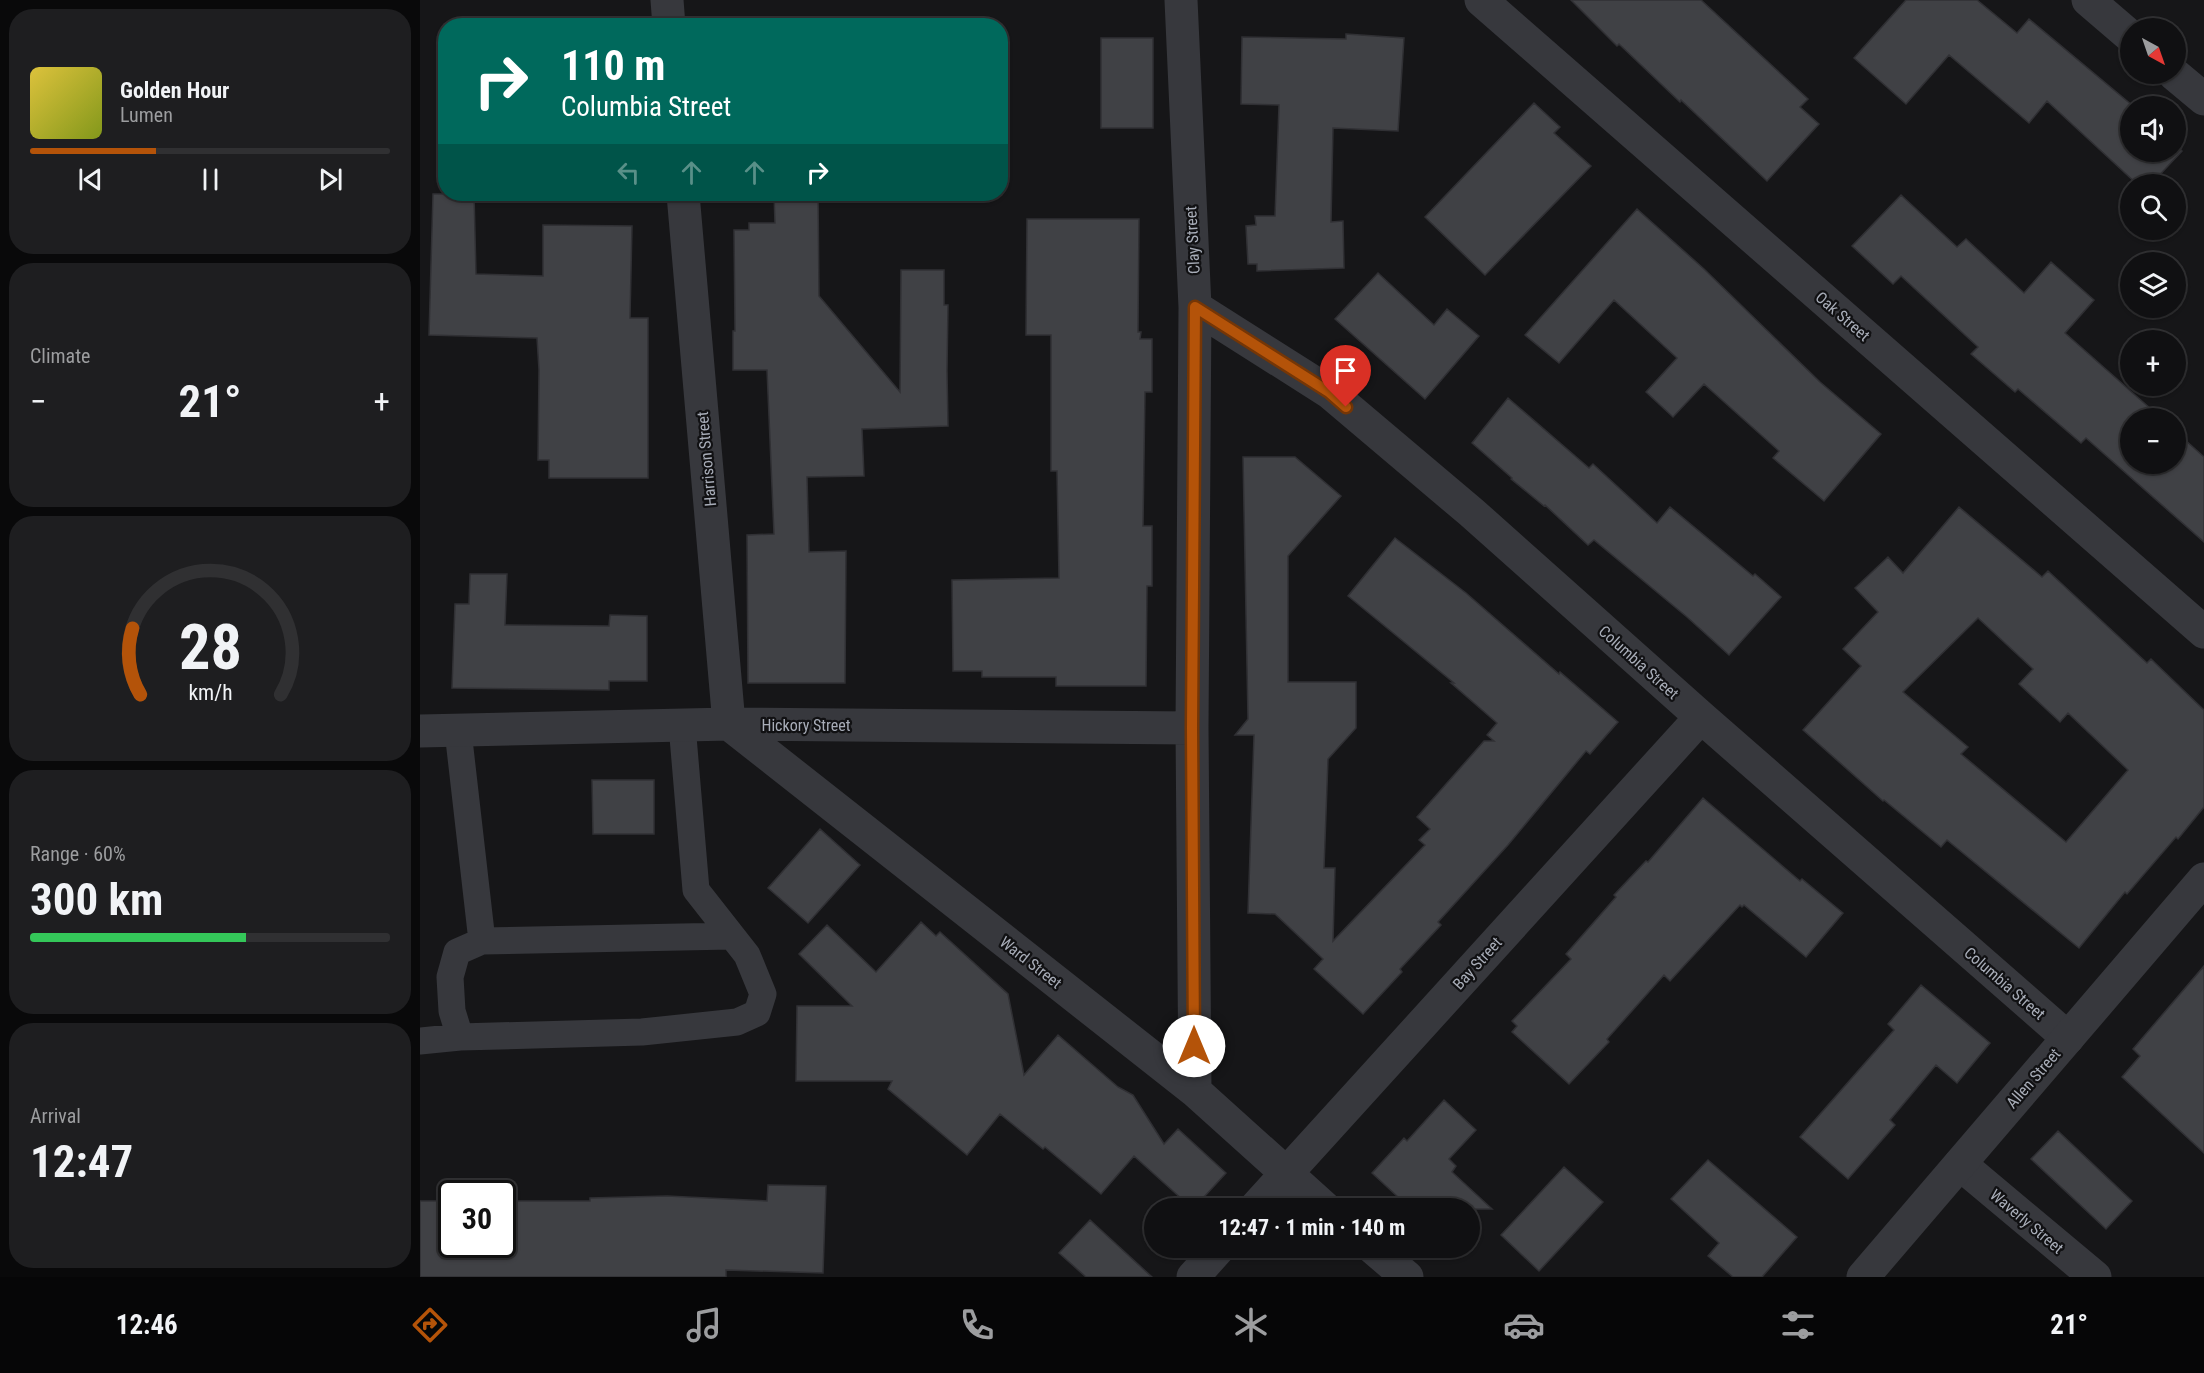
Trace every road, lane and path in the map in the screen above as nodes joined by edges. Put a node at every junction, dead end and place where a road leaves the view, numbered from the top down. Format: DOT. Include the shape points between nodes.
graph roads {
  1 [pos="667,0"];
  2 [pos="1181,0"];
  3 [pos="1481,0"];
  4 [pos="2088,0"];
  5 [pos="668,18"];
  6 [pos="2120,27"];
  7 [pos="2186,84"];
  8 [pos="2204,99"];
  9 [pos="684,201"];
  10 [pos="1195,307"];
  11 [pos="2204,632"];
  12 [pos="1701,717"];
  13 [pos="729,724"];
  14 [pos="682,725"];
  15 [pos="1192,728"];
  16 [pos="420,731"];
  17 [pos="458,731"];
  18 [pos="2204,879"];
  19 [pos="731,936"];
  20 [pos="482,941"];
  21 [pos="460,1037"];
  22 [pos="2068,1038"];
  23 [pos="420,1041"];
  24 [pos="1195,1091"];
  25 [pos="1960,1164"];
  26 [pos="1285,1174"];
  27 [pos="1264,1198"];
  28 [pos="1313,1198"];
  29 [pos="1210,1258"];
  30 [pos="1385,1258"];
  31 [pos="1193,1277"];
  32 [pos="1407,1277"];
  33 [pos="1863,1277"];
  34 [pos="2095,1277"];
  1 -- 5 [label="street"];
  2 -- 10 [label="street, Clay Street"];
  3 -- 11 [label="street, Oak Street"];
  4 -- 6 [label="street"];
  7 -- 8 [label="street"];
  9 -- 13 [label="street, Harrison Street"];
  10 -- 12 [label="street, Columbia Street" via="1329,392 1471,512"];
  10 -- 15 [label="street, Clay Street"];
  12 -- 22 [label="street, Columbia Street"];
  12 -- 26 [label="street, Bay Street"];
  13 -- 14 [label="street, Hickory Street"];
  13 -- 15 [label="street, Hickory Street"];
  13 -- 24 [label="street, Ward Street"];
  14 -- 17 [label="street, Hickory Street"];
  14 -- 19 [label="lane" via="696,890"];
  15 -- 24 [label="street, Clay Street"];
  16 -- 17 [label="street, Hickory Street"];
  17 -- 20 [label="lane"];
  18 -- 22 [label="street, Allen Street"];
  19 -- 20 [label="lane"];
  19 -- 21 [label="lane" via="747,955 763,994 757,1013 736,1022 642,1032"];
  20 -- 21 [label="lane" via="457,952 450,977 452,1011"];
  21 -- 23 [label="lane"];
  22 -- 25 [label="street, Allen Street"];
  24 -- 26 [label="street, Ward Street"];
  25 -- 33 [label="street, Allen Street"];
  25 -- 34 [label="street, Waverly Street"];
  26 -- 27 [label="street, Bay Street"];
  26 -- 28 [label="street, Ward Street"];
  29 -- 31 [label="street"];
  30 -- 32 [label="street"];
}
